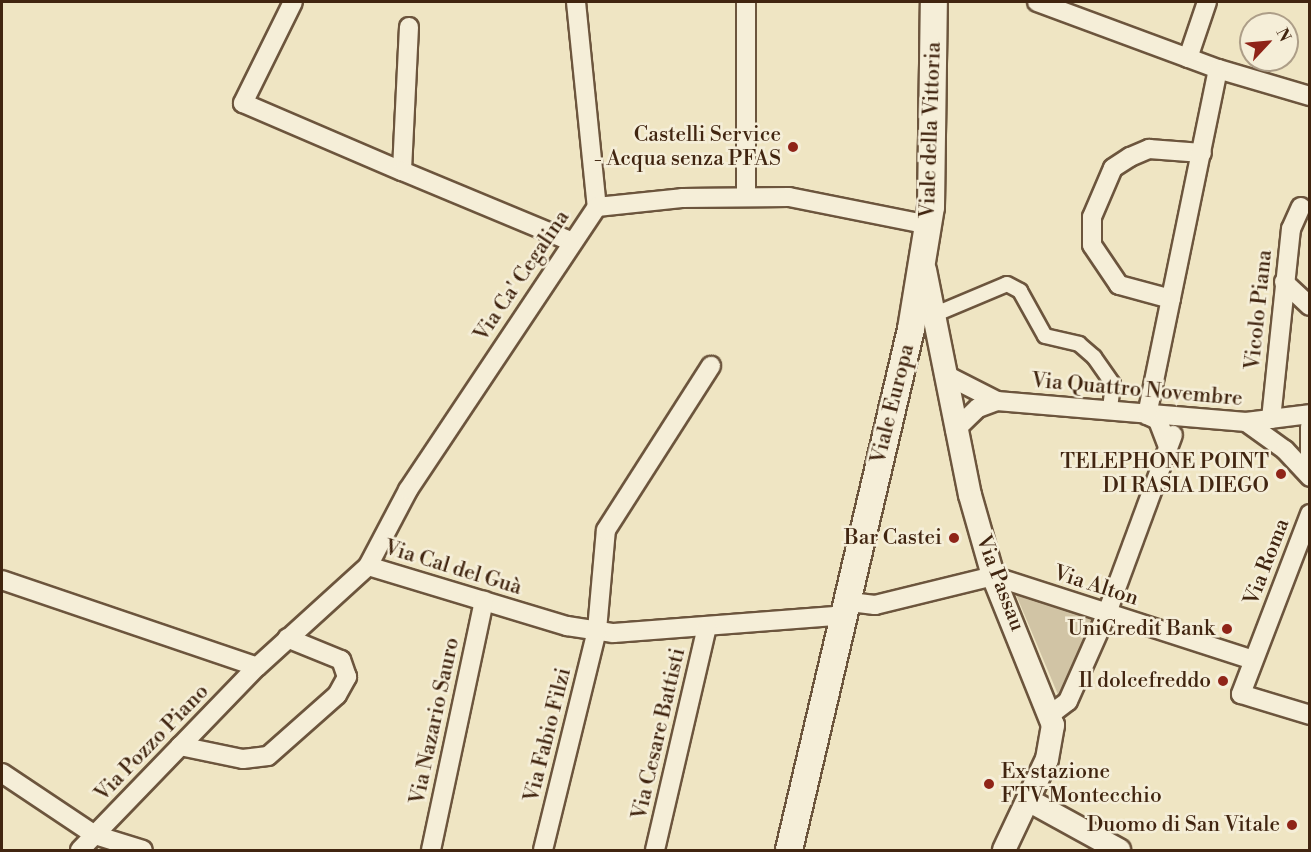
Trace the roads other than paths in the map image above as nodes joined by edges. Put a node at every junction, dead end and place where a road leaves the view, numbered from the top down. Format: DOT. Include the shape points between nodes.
graph roads {
  1 [pos="294,2"];
  2 [pos="746,2"];
  3 [pos="934,2"];
  4 [pos="1037,2"];
  5 [pos="1207,2"];
  6 [pos="572,3"];
  7 [pos="409,27"];
  8 [pos="1188,58"];
  9 [pos="1218,69"];
  10 [pos="1310,96"];
  11 [pos="1202,153"];
  12 [pos="402,171"];
  13 [pos="746,195"];
  14 [pos="597,207"];
  15 [pos="1301,207"];
  16 [pos="929,225"];
  17 [pos="570,241"];
  18 [pos="923,258"];
  19 [pos="1284,282"];
  20 [pos="1172,299"];
  21 [pos="1310,306"];
  22 [pos="931,316"];
  23 [pos="711,366"];
  24 [pos="944,374"];
  25 [pos="997,401"];
  26 [pos="1110,410"];
  27 [pos="1310,414"];
  28 [pos="1147,415"];
  29 [pos="1271,419"];
  30 [pos="1193,420"];
  31 [pos="1246,422"];
  32 [pos="1310,427"];
  33 [pos="955,430"];
  34 [pos="1167,444"];
  35 [pos="1310,457"];
  36 [pos="1310,477"];
  37 [pos="1310,514"];
  38 [pos="368,566"];
  39 [pos="993,576"];
  40 [pos="2,580"];
  41 [pos="484,601"];
  42 [pos="842,609"];
  43 [pos="1107,613"];
  44 [pos="707,627"];
  45 [pos="597,630"];
  46 [pos="287,638"];
  47 [pos="1253,660"];
  48 [pos="257,667"];
  49 [pos="1051,714"];
  50 [pos="1310,715"];
  51 [pos="180,746"];
  52 [pos="2,773"];
  53 [pos="1028,800"];
  54 [pos="95,835"];
  55 [pos="80,850"];
  56 [pos="143,850"];
  57 [pos="431,850"];
  58 [pos="543,850"];
  59 [pos="655,850"];
  60 [pos="789,850"];
  61 [pos="1004,850"];
  62 [pos="1119,850"];
  1 -- 12 [label="street" via="243,103"];
  2 -- 13 [label="street"];
  3 -- 16 [label="main road, Viale della Vittoria"];
  4 -- 8 [label="street"];
  5 -- 8 [label="street"];
  6 -- 14 [label="street"];
  7 -- 12 [label="street"];
  8 -- 9 [label="street"];
  9 -- 10 [label="street"];
  9 -- 11 [label="street"];
  11 -- 20 [label="street"];
  11 -- 20 [label="street" via="1149,149 1130,157 1113,168 1092,217 1092,245 1119,285"];
  12 -- 17 [label="street"];
  13 -- 14 [label="street, Via Ca' Cegalina"];
  13 -- 16 [label="street, Via Ca' Cegalina" via="789,197"];
  14 -- 17 [label="street, Via Ca' Cegalina"];
  15 -- 19 [label="street, Vicolo Piana" via="1291,229"];
  16 -- 18 [label="main road, Viale della Vittoria"];
  17 -- 38 [label="street, Via Ca' Cegalina" via="408,490"];
  18 -- 22 [label="street, Via Passau"];
  18 -- 42 [label="main road, Viale Europa"];
  19 -- 21 [label="street"];
  19 -- 29 [label="street, Vicolo Piana"];
  20 -- 28 [label="street"];
  22 -- 24 [label="street, Via Passau"];
  22 -- 26 [label="street" via="1007,284 1020,291 1045,336 1080,344 1094,357 1113,384"];
  23 -- 45 [label="street, Via Fabio Filzi" via="606,530"];
  24 -- 25 [label="street, Via Quattro Novembre"];
  24 -- 33 [label="street, Via Passau"];
  25 -- 26 [label="street, Via Quattro Novembre"];
  25 -- 33 [label="street" via="978,408"];
  26 -- 28 [label="street, Via Quattro Novembre"];
  27 -- 29 [label="street, Via Quattro Novembre"];
  28 -- 30 [label="street, Via Quattro Novembre"];
  28 -- 34 [label="street" via="1158,420"];
  29 -- 31 [label="street, Via Quattro Novembre"];
  30 -- 31 [label="street, Via Quattro Novembre"];
  30 -- 34 [label="street" via="1182,424"];
  31 -- 36 [label="street" via="1285,450"];
  32 -- 35 [label="street"];
  33 -- 39 [label="street, Via Passau"];
  34 -- 43 [label="street"];
  37 -- 47 [label="street, Via Roma"];
  38 -- 41 [label="street, Via Cal del Guà"];
  38 -- 46 [label="street, Via Cal del Guà"];
  39 -- 42 [label="street, Via Cal del Guà" via="966,586"];
  39 -- 43 [label="street, Via Alton"];
  39 -- 49 [label="street, Via Passau"];
  40 -- 48 [label="street"];
  41 -- 45 [label="street, Via Cal del Guà"];
  41 -- 57 [label="street, Via Nazario Sauro"];
  42 -- 44 [label="street, Via Cal del Guà"];
  42 -- 60 [label="main road, Viale Europa"];
  43 -- 47 [label="street, Via Alton"];
  43 -- 49 [label="street" via="1068,701"];
  44 -- 45 [label="street, Via Cal del Guà"];
  44 -- 59 [label="street, Via Cesare Battisti"];
  45 -- 58 [label="street, Via Fabio Filzi"];
  46 -- 48 [label="street, Via Cal del Guà"];
  46 -- 51 [label="street" via="341,660 347,677 337,695 268,756 243,759"];
  47 -- 50 [label="street, Via Roma" via="1241,694"];
  48 -- 51 [label="street, Via Pozzo Piano"];
  49 -- 53 [label="street, Via Passau" via="1047,759"];
  51 -- 54 [label="street, Via Pozzo Piano"];
  52 -- 54 [label="street"];
  53 -- 61 [label="street, Via Passau"];
  53 -- 62 [label="street"];
  54 -- 55 [label="street, Via Pozzo Piano"];
  54 -- 56 [label="street"];
}
